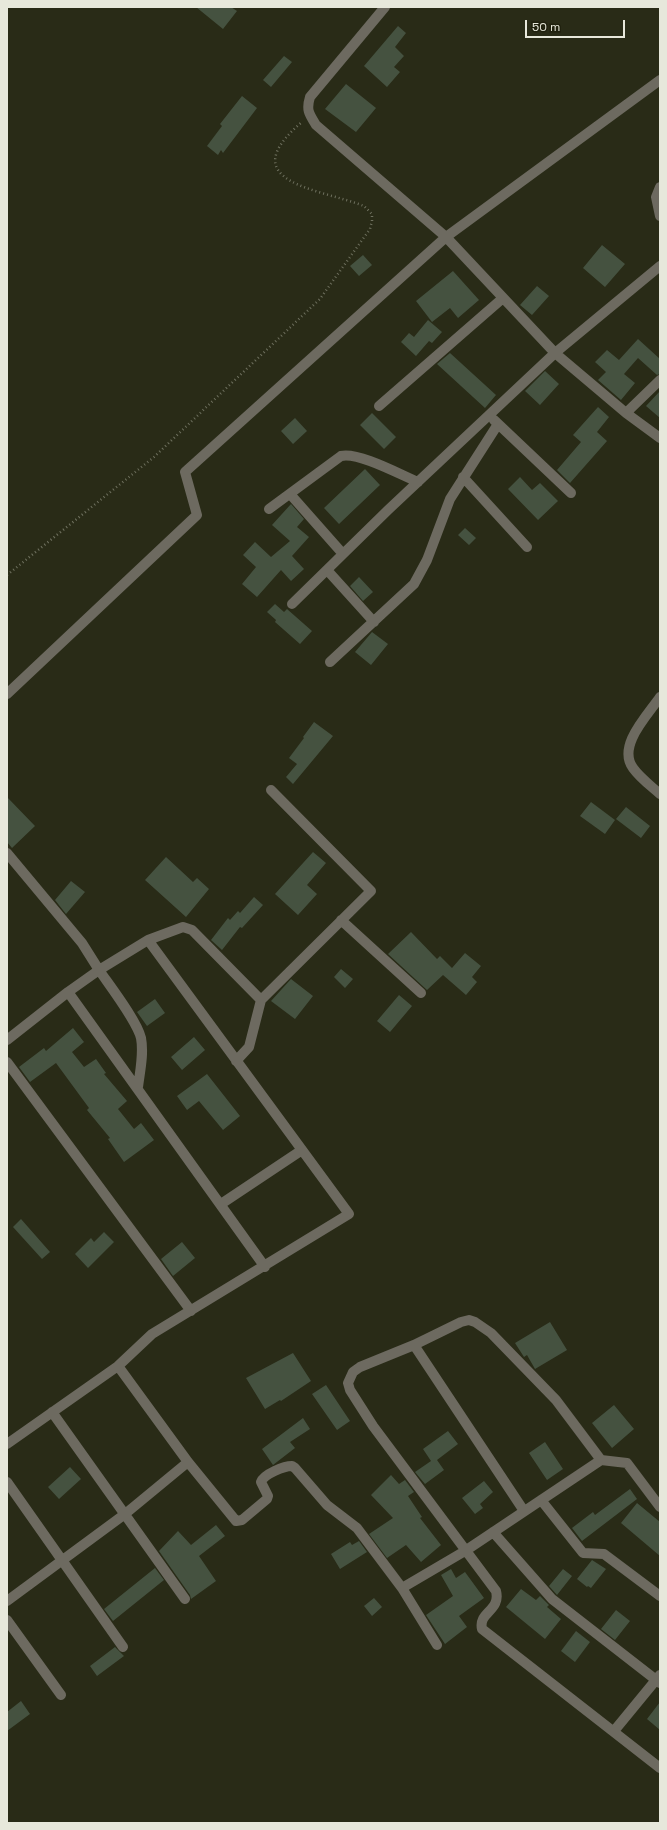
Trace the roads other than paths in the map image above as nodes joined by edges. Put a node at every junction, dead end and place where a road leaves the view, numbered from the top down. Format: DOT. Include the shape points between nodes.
graph roads {
  1 [pos="385,7"];
  2 [pos="660,80"];
  3 [pos="660,187"];
  4 [pos="660,216"];
  5 [pos="446,237"];
  6 [pos="660,266"];
  7 [pos="503,298"];
  8 [pos="555,353"];
  9 [pos="660,380"];
  10 [pos="379,406"];
  11 [pos="626,413"];
  12 [pos="489,415"];
  13 [pos="498,424"];
  14 [pos="659,435"];
  15 [pos="462,477"];
  16 [pos="418,482"];
  17 [pos="571,493"];
  18 [pos="290,494"];
  19 [pos="270,509"];
  20 [pos="527,547"];
  21 [pos="343,554"];
  22 [pos="327,570"];
  23 [pos="292,604"];
  24 [pos="374,622"];
  25 [pos="330,662"];
  26 [pos="7,694"];
  27 [pos="660,698"];
  28 [pos="272,790"];
  29 [pos="660,794"];
  30 [pos="7,853"];
  31 [pos="341,920"];
  32 [pos="148,940"];
  33 [pos="99,970"];
  34 [pos="68,992"];
  35 [pos="421,993"];
  36 [pos="261,1000"];
  37 [pos="7,1040"];
  38 [pos="236,1061"];
  39 [pos="7,1062"];
  40 [pos="138,1087"];
  41 [pos="302,1150"];
  42 [pos="221,1204"];
  43 [pos="265,1267"];
  44 [pos="191,1311"];
  45 [pos="414,1345"];
  46 [pos="118,1366"];
  47 [pos="52,1412"];
  48 [pos="7,1444"];
  49 [pos="601,1460"];
  50 [pos="188,1462"];
  51 [pos="7,1482"];
  52 [pos="541,1500"];
  53 [pos="660,1506"];
  54 [pos="524,1511"];
  55 [pos="125,1514"];
  56 [pos="493,1532"];
  57 [pos="465,1551"];
  58 [pos="62,1560"];
  59 [pos="402,1588"];
  60 [pos="660,1596"];
  61 [pos="185,1599"];
  62 [pos="7,1601"];
  63 [pos="7,1620"];
  64 [pos="437,1644"];
  65 [pos="123,1647"];
  66 [pos="659,1679"];
  67 [pos="61,1695"];
  68 [pos="614,1731"];
  69 [pos="660,1768"];
  1 -- 5 [label="street" via="310,97 307,106 316,125"];
  2 -- 5 [label="street"];
  3 -- 4 [label="street" via="656,197"];
  5 -- 7 [label="street"];
  5 -- 26 [label="street" via="185,472 197,515"];
  6 -- 8 [label="street"];
  7 -- 8 [label="street"];
  7 -- 10 [label="street"];
  8 -- 11 [label="street"];
  8 -- 12 [label="street"];
  9 -- 11 [label="street"];
  11 -- 14 [label="street"];
  12 -- 13 [label="street"];
  12 -- 16 [label="street"];
  13 -- 15 [label="street"];
  13 -- 17 [label="street"];
  15 -- 20 [label="street"];
  15 -- 24 [label="street" via="450,499 422,573 403,596"];
  16 -- 18 [label="street" via="358,456 346,455 341,456"];
  16 -- 21 [label="street"];
  18 -- 19 [label="street"];
  18 -- 21 [label="street"];
  21 -- 22 [label="street"];
  22 -- 23 [label="street"];
  22 -- 24 [label="street"];
  24 -- 25 [label="street"];
  27 -- 29 [label="street" via="632,738 627,754 633,769"];
  28 -- 31 [label="street" via="371,891"];
  30 -- 33 [label="street" via="82,943"];
  31 -- 35 [label="street"];
  31 -- 36 [label="street"];
  32 -- 33 [label="street"];
  32 -- 36 [label="street" via="183,927 192,930"];
  32 -- 38 [label="street"];
  33 -- 34 [label="street"];
  33 -- 40 [label="street" via="136,1025 140,1036 142,1054"];
  34 -- 37 [label="street"];
  34 -- 40 [label="street"];
  36 -- 38 [label="street" via="249,1047"];
  38 -- 41 [label="street"];
  39 -- 44 [label="street"];
  40 -- 42 [label="street"];
  41 -- 42 [label="street"];
  41 -- 43 [label="street" via="349,1214"];
  42 -- 43 [label="street"];
  43 -- 44 [label="street"];
  44 -- 46 [label="street" via="152,1334"];
  45 -- 49 [label="street" via="461,1322 475,1322 491,1333 556,1400"];
  45 -- 54 [label="street"];
  45 -- 57 [label="street" via="360,1367 353,1372 348,1383 373,1426"];
  46 -- 47 [label="street"];
  46 -- 50 [label="street"];
  47 -- 48 [label="street"];
  47 -- 55 [label="street"];
  49 -- 52 [label="street"];
  49 -- 53 [label="street" via="627,1463"];
  50 -- 55 [label="street"];
  50 -- 59 [label="street" via="238,1521 267,1499 262,1479 284,1467 292,1466 327,1505 357,1528"];
  51 -- 58 [label="street"];
  52 -- 54 [label="street"];
  52 -- 60 [label="street" via="583,1553 604,1554"];
  54 -- 56 [label="street"];
  55 -- 58 [label="street"];
  55 -- 61 [label="street"];
  56 -- 57 [label="street"];
  56 -- 66 [label="street" via="552,1599"];
  57 -- 59 [label="street"];
  57 -- 68 [label="street" via="496,1591 496,1605 481,1624 482,1629"];
  58 -- 62 [label="street"];
  58 -- 65 [label="street"];
  59 -- 64 [label="street"];
  63 -- 67 [label="street"];
  66 -- 68 [label="street"];
  68 -- 69 [label="street"];
}
